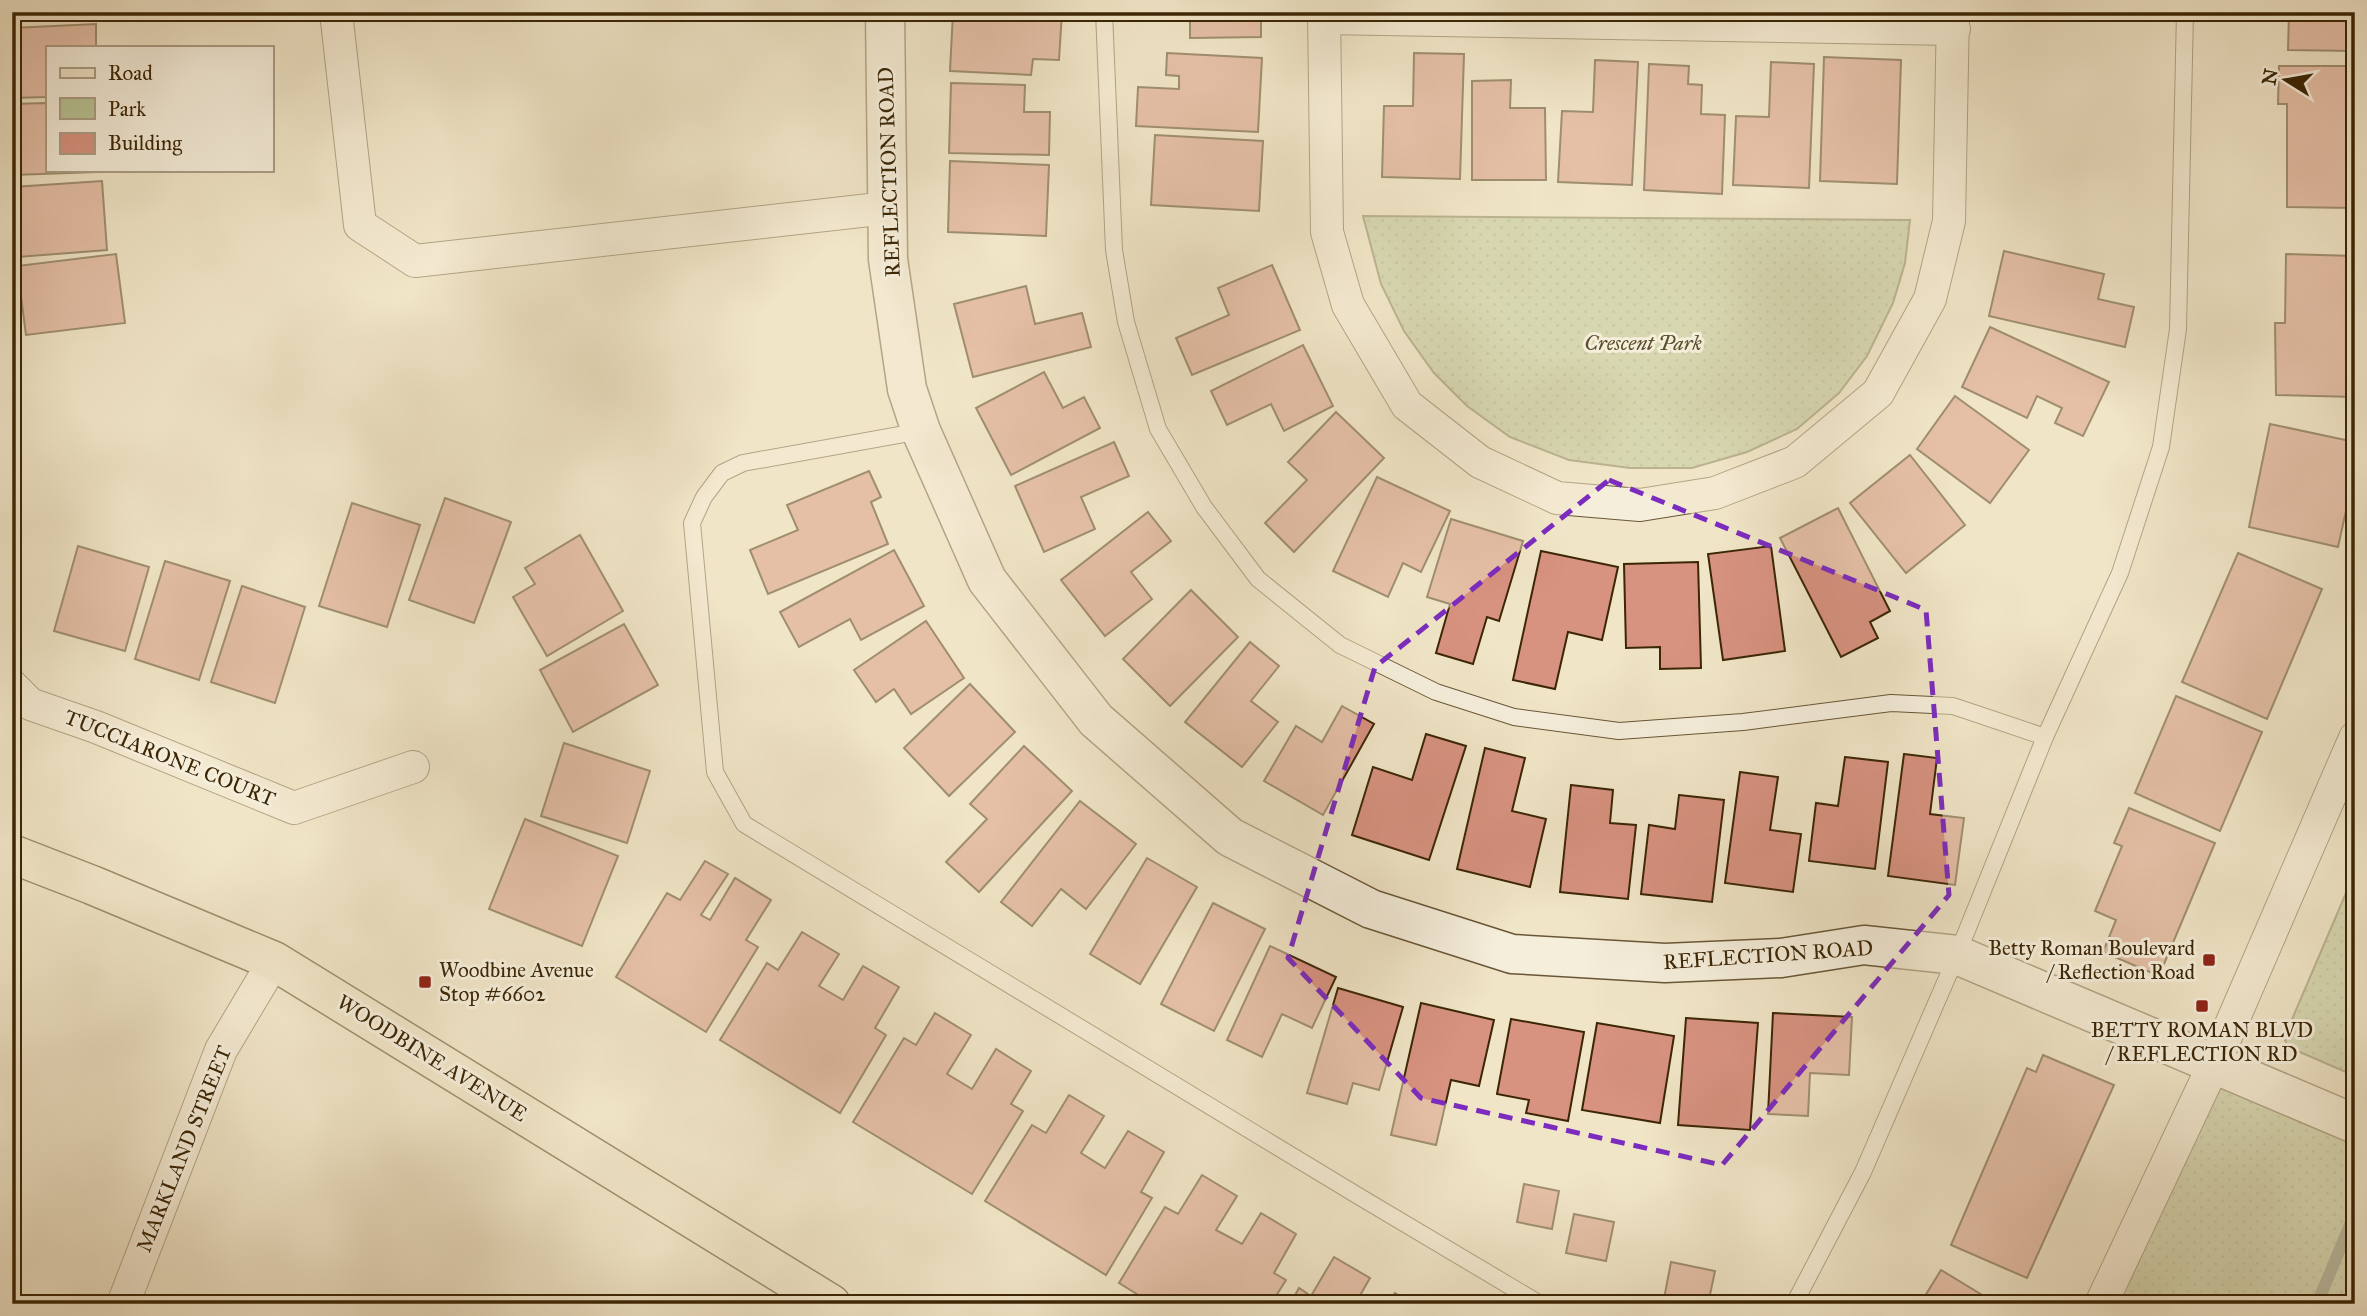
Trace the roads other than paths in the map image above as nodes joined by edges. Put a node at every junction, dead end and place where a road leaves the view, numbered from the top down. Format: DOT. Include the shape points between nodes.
graph roads {
  1 [pos="336,12"];
  2 [pos="885,12"];
  3 [pos="1104,12"];
  4 [pos="2185,12"];
  5 [pos="1324,15"];
  6 [pos="1953,21"];
  7 [pos="887,208"];
  8 [pos="921,431"];
  9 [pos="12,686"];
  10 [pos="2045,737"];
  11 [pos="2355,738"];
  12 [pos="413,767"];
  13 [pos="12,854"];
  14 [pos="1957,955"];
  15 [pos="274,961"];
  16 [pos="2214,1064"];
  17 [pos="2355,1124"];
  18 [pos="123,1304"];
  19 [pos="831,1304"];
  20 [pos="1540,1304"];
  21 [pos="1794,1304"];
  22 [pos="2101,1304"];
  1 -- 7 [label="street" via="360,225 415,261"];
  2 -- 7 [label="street, REFLECTION ROAD"];
  3 -- 10 [label="lane" via="1114,250 1126,322 1158,429 1204,507 1258,579 1340,645 1436,692 1527,719 1619,731 1743,722 1891,703 1953,706"];
  4 -- 10 [label="lane" via="2178,329 2161,447 2120,573"];
  5 -- 6 [label="street"];
  5 -- 6 [label="street" via="1327,232 1348,305 1407,405 1480,463 1557,498 1640,505 1715,493 1795,462 1878,393 1930,299 1949,221"];
  7 -- 8 [label="street, REFLECTION ROAD" via="888,259 907,389"];
  8 -- 14 [label="street, REFLECTION ROAD" via="987,580 1096,720 1230,837 1371,909 1512,954 1665,964 1781,958 1864,945"];
  8 -- 20 [label="lane" via="743,463 722,473 692,523 716,772 744,824"];
  9 -- 12 [label="street, TUCCIARONE COURT" via="30,704 294,808"];
  10 -- 14 [label="lane"];
  11 -- 16 [label="street"];
  13 -- 15 [label="main road, WOODBINE AVENUE"];
  14 -- 16 [label="street, REFLECTION ROAD"];
  14 -- 21 [label="lane" via="1863,1172"];
  15 -- 18 [label="street, MARKLAND STREET" via="221,1050"];
  15 -- 19 [label="main road, WOODBINE AVENUE"];
  16 -- 17 [label="street, REFLECTION ROAD"];
  16 -- 22 [label="street"];
}
